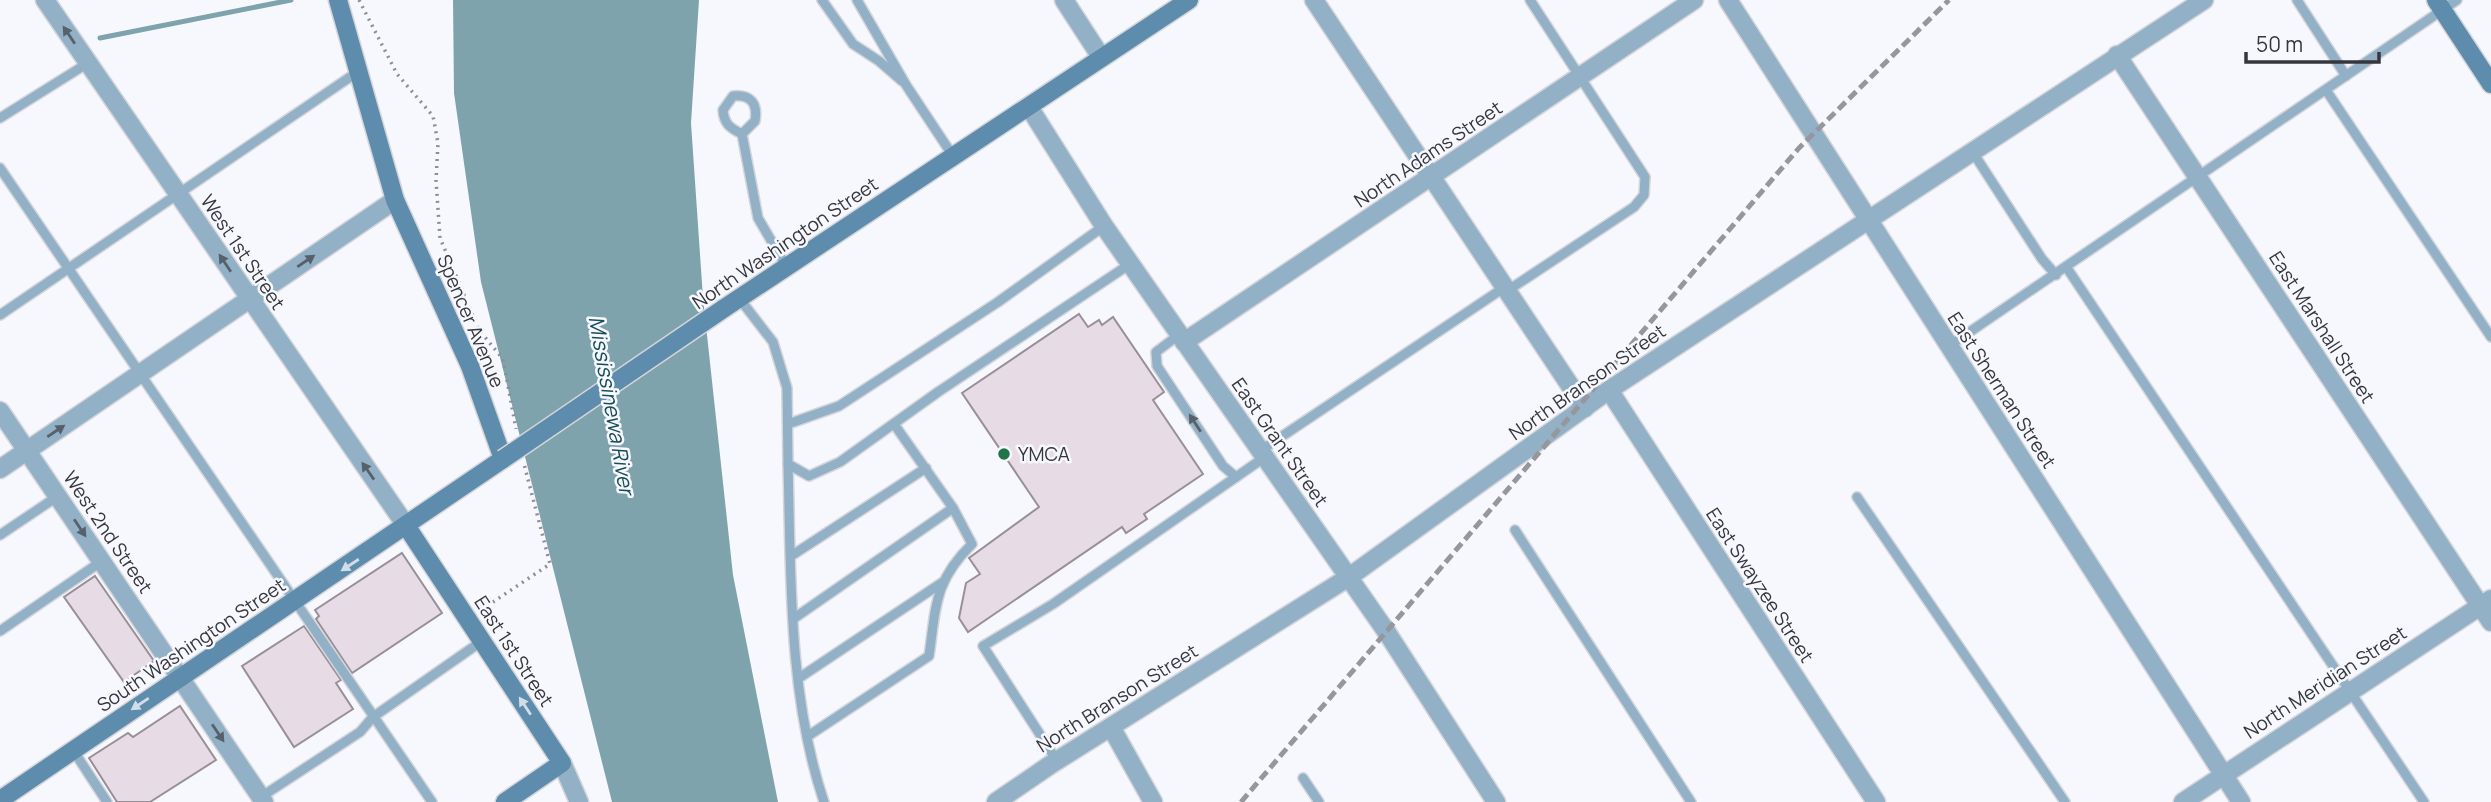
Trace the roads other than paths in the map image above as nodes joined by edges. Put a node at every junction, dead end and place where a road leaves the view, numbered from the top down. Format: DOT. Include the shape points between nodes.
graph roads {
  1 [pos="45,0"];
  2 [pos="822,0"];
  3 [pos="857,0"];
  4 [pos="1065,0"];
  5 [pos="1189,0"];
  6 [pos="1314,0"];
  7 [pos="1530,0"];
  8 [pos="1694,0"];
  9 [pos="1728,0"];
  10 [pos="2204,0"];
  11 [pos="2297,0"];
  12 [pos="338,1"];
  13 [pos="2445,3"];
  14 [pos="2117,55"];
  15 [pos="1101,57"];
  16 [pos="88,63"];
  17 [pos="356,73"];
  18 [pos="2346,76"];
  19 [pos="1580,77"];
  20 [pos="2491,84"];
  21 [pos="906,85"];
  22 [pos="2326,90"];
  23 [pos="1029,107"];
  24 [pos="0,118"];
  25 [pos="742,134"];
  26 [pos="1972,151"];
  27 [pos="953,156"];
  28 [pos="0,168"];
  29 [pos="1432,177"];
  30 [pos="2198,178"];
  31 [pos="178,195"];
  32 [pos="395,200"];
  33 [pos="1868,219"];
  34 [pos="1104,226"];
  35 [pos="1132,263"];
  36 [pos="786,266"];
  37 [pos="2067,268"];
  38 [pos="69,270"];
  39 [pos="2056,275"];
  40 [pos="1506,289"];
  41 [pos="739,298"];
  42 [pos="250,299"];
  43 [pos="0,315"];
  44 [pos="2491,337"];
  45 [pos="1182,338"];
  46 [pos="1949,346"];
  47 [pos="139,375"];
  48 [pos="1609,390"];
  49 [pos="1585,408"];
  50 [pos="0,411"];
  51 [pos="788,424"];
  52 [pos="894,424"];
  53 [pos="27,451"];
  54 [pos="1263,454"];
  55 [pos="503,459"];
  56 [pos="788,464"];
  57 [pos="926,468"];
  58 [pos="0,469"];
  59 [pos="1236,477"];
  60 [pos="58,496"];
  61 [pos="1857,497"];
  62 [pos="953,508"];
  63 [pos="407,527"];
  64 [pos="1515,530"];
  65 [pos="0,535"];
  66 [pos="791,556"];
  67 [pos="102,561"];
  68 [pos="1349,577"];
  69 [pos="944,581"];
  70 [pos="294,602"];
  71 [pos="2486,603"];
  72 [pos="793,619"];
  73 [pos="2491,622"];
  74 [pos="0,631"];
  75 [pos="482,641"];
  76 [pos="181,677"];
  77 [pos="799,678"];
  78 [pos="2351,691"];
  79 [pos="373,717"];
  80 [pos="1111,727"];
  81 [pos="807,736"];
  82 [pos="73,750"];
  83 [pos="1057,761"];
  84 [pos="562,763"];
  85 [pos="2223,774"];
  86 [pos="1303,778"];
  87 [pos="0,800"];
  88 [pos="262,800"];
  89 [pos="107,802"];
  90 [pos="432,802"];
  91 [pos="505,802"];
  92 [pos="579,802"];
  93 [pos="824,802"];
  94 [pos="996,802"];
  95 [pos="1153,802"];
  96 [pos="1319,802"];
  97 [pos="1496,802"];
  98 [pos="1690,802"];
  99 [pos="1876,802"];
  100 [pos="2065,802"];
  101 [pos="2183,802"];
  102 [pos="2241,802"];
  103 [pos="2424,802"];
  16 -- 1 [label="street, West 1st Street, one-way"];
  2 -- 21 [label="lane" via="853,44"];
  3 -- 21 [label="lane"];
  4 -- 15 [label="street"];
  5 -- 15 [label="main road, North Washington Street"];
  6 -- 29 [label="street"];
  7 -- 19 [label="lane"];
  8 -- 19 [label="street, North Adams Street"];
  9 -- 33 [label="street, East Sherman Street"];
  10 -- 14 [label="street, North Branson Street"];
  11 -- 18 [label="lane"];
  12 -- 17 [label="main road, Spencer Avenue"];
  13 -- 18 [label="lane"];
  13 -- 20 [label="main road"];
  14 -- 26 [label="street, North Branson Street"];
  14 -- 30 [label="street, East Marshall Street"];
  15 -- 23 [label="main road, North Washington Street"];
  16 -- 24 [label="lane"];
  16 -- 31 [label="street, West 1st Street"];
  17 -- 31 [label="lane"];
  17 -- 32 [label="main road, Spencer Avenue"];
  18 -- 22 [label="lane"];
  19 -- 29 [label="street, North Adams Street"];
  19 -- 40 [label="lane" via="1645,177 1644,195 1634,207"];
  21 -- 27 [label="lane"];
  22 -- 30 [label="lane"];
  22 -- 44 [label="lane"];
  23 -- 27 [label="main road, North Washington Street"];
  23 -- 34 [label="street, East Grant Street"];
  25 -- 25 [label="lane" via="756,114 750,98 733,96 723,110 723,120"];
  25 -- 36 [label="lane" via="758,218"];
  26 -- 33 [label="street, North Branson Street"];
  26 -- 39 [label="lane"];
  27 -- 36 [label="main road, North Washington Street"];
  28 -- 38 [label="lane"];
  29 -- 40 [label="street"];
  29 -- 45 [label="street, North Adams Street"];
  30 -- 37 [label="lane"];
  30 -- 71 [label="street, East Marshall Street"];
  31 -- 38 [label="lane"];
  42 -- 31 [label="street, West 1st Street, one-way"];
  42 -- 32 [label="street, one-way"];
  32 -- 55 [label="main road, Spencer Avenue" via="470,366"];
  33 -- 46 [label="street, East Sherman Street"];
  33 -- 48 [label="street, North Branson Street"];
  34 -- 35 [label="street, East Grant Street"];
  34 -- 51 [label="lane" via="839,407"];
  35 -- 45 [label="street, East Grant Street"];
  35 -- 52 [label="lane"];
  36 -- 41 [label="main road, North Washington Street"];
  37 -- 39 [label="lane"];
  37 -- 78 [label="lane"];
  38 -- 43 [label="lane"];
  38 -- 47 [label="lane"];
  39 -- 46 [label="lane"];
  40 -- 49 [label="street"];
  40 -- 54 [label="lane"];
  41 -- 51 [label="lane" via="773,342 787,388"];
  41 -- 55 [label="main road, North Washington Street, bridge"];
  42 -- 47 [label="street"];
  63 -- 42 [label="street, West 1st Street, one-way"];
  45 -- 54 [label="street, East Grant Street"];
  59 -- 45 [label="lane, one-way" via="1223,466 1157,366 1156,352"];
  46 -- 85 [label="street, East Sherman Street"];
  53 -- 47 [label="street, one-way"];
  47 -- 70 [label="lane"];
  48 -- 49 [label="street, North Branson Street"];
  48 -- 99 [label="street, East Swayzee Street"];
  49 -- 68 [label="street, North Branson Street"];
  50 -- 53 [label="street, West 2nd Street"];
  51 -- 56 [label="lane"];
  52 -- 56 [label="lane" via="840,462 809,476"];
  52 -- 57 [label="lane"];
  53 -- 58 [label="street"];
  53 -- 60 [label="street, West 2nd Street"];
  54 -- 59 [label="lane"];
  54 -- 68 [label="street, East Grant Street"];
  55 -- 63 [label="main road, North Washington Street"];
  56 -- 66 [label="lane"];
  57 -- 62 [label="lane"];
  57 -- 66 [label="lane"];
  59 -- 83 [label="lane" via="1053,604 983,646"];
  60 -- 65 [label="lane"];
  60 -- 67 [label="street, West 2nd Street, one-way"];
  61 -- 100 [label="lane"];
  62 -- 69 [label="lane" via="972,544 950,565"];
  62 -- 72 [label="lane"];
  63 -- 70 [label="main road, South Washington Street, one-way"];
  63 -- 75 [label="main road, East 1st Street"];
  64 -- 98 [label="lane"];
  66 -- 72 [label="lane"];
  67 -- 74 [label="lane"];
  67 -- 76 [label="street, West 2nd Street"];
  68 -- 80 [label="street, North Branson Street"];
  68 -- 97 [label="street, East Grant Street"];
  69 -- 77 [label="lane"];
  69 -- 81 [label="lane" via="929,656"];
  70 -- 76 [label="main road, South Washington Street"];
  70 -- 79 [label="lane"];
  71 -- 73 [label="street, East Marshall Street"];
  71 -- 78 [label="street, North Meridian Street"];
  72 -- 77 [label="lane"];
  75 -- 79 [label="lane"];
  84 -- 75 [label="main road, East 1st Street, one-way"];
  76 -- 82 [label="main road, South Washington Street, one-way"];
  76 -- 88 [label="street, West 2nd Street, one-way"];
  77 -- 81 [label="lane"];
  78 -- 85 [label="street, North Meridian Street"];
  78 -- 103 [label="lane"];
  79 -- 88 [label="lane" via="360,732"];
  79 -- 90 [label="lane"];
  80 -- 83 [label="street, North Branson Street"];
  80 -- 95 [label="street"];
  81 -- 93 [label="lane"];
  82 -- 87 [label="main road, South Washington Street"];
  82 -- 89 [label="lane"];
  83 -- 94 [label="street, North Branson Street"];
  84 -- 91 [label="main road"];
  84 -- 92 [label="street, East 1st Street"];
  85 -- 101 [label="street, North Meridian Street"];
  85 -- 102 [label="street, East Sherman Street"];
  86 -- 96 [label="lane"];
}
